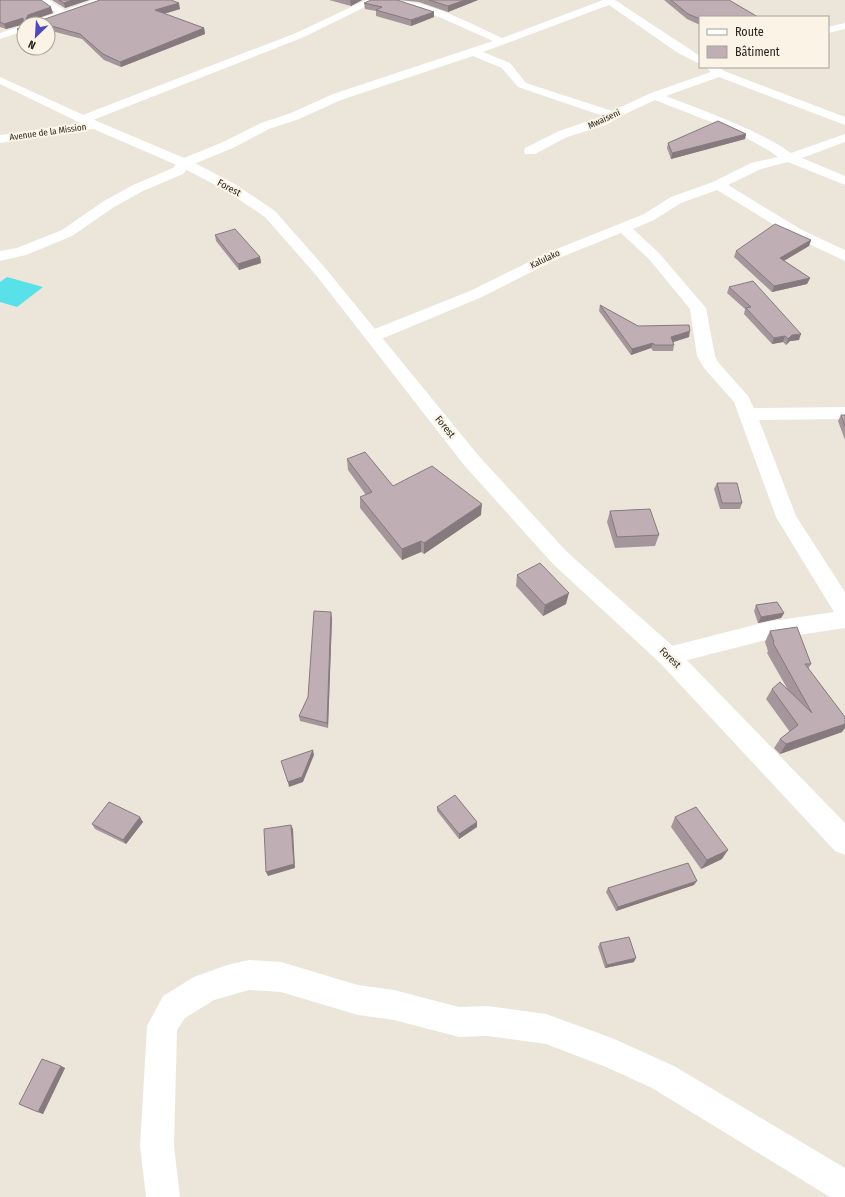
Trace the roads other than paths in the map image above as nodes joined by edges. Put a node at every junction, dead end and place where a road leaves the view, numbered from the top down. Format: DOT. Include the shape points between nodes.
graph roads {
  1 [pos="42,0"];
  2 [pos="103,0"];
  3 [pos="374,0"];
  4 [pos="395,0"];
  5 [pos="609,1"];
  6 [pos="63,13"];
  7 [pos="55,16"];
  8 [pos="845,26"];
  9 [pos="829,30"];
  10 [pos="16,31"];
  11 [pos="0,36"];
  12 [pos="501,41"];
  13 [pos="699,51"];
  14 [pos="472,52"];
  15 [pos="686,54"];
  16 [pos="699,60"];
  17 [pos="715,70"];
  18 [pos="0,80"];
  19 [pos="655,96"];
  20 [pos="612,116"];
  21 [pos="845,121"];
  22 [pos="89,122"];
  23 [pos="845,138"];
  24 [pos="0,139"];
  25 [pos="530,151"];
  26 [pos="787,157"];
  27 [pos="184,163"];
  28 [pos="845,181"];
  29 [pos="718,185"];
  30 [pos="624,228"];
  31 [pos="0,256"];
  32 [pos="845,256"];
  33 [pos="373,336"];
  34 [pos="845,413"];
  35 [pos="747,414"];
  36 [pos="845,610"];
  37 [pos="845,619"];
  38 [pos="668,656"];
  39 [pos="845,842"];
  40 [pos="845,1187"];
  41 [pos="163,1197"];
  1 -- 6 [label="street"];
  2 -- 6 [label="street"];
  3 -- 22 [label="street, Avenue de la Mission" via="300,34"];
  4 -- 12 [label="street" via="443,15"];
  5 -- 12 [label="street"];
  5 -- 15 [label="street"];
  6 -- 7 [label="street"];
  8 -- 9 [label="street"];
  10 -- 11 [label="street"];
  12 -- 14 [label="street"];
  13 -- 15 [label="street"];
  14 -- 20 [label="street" via="509,66 522,85"];
  14 -- 27 [label="street" via="337,96"];
  15 -- 16 [label="street"];
  17 -- 19 [label="street, Mwaiseni"];
  17 -- 21 [label="street"];
  18 -- 22 [label="street, Forest"];
  19 -- 20 [label="street, Mwaiseni"];
  19 -- 26 [label="street" via="760,139"];
  20 -- 25 [label="street, Mwaiseni" via="589,127 563,134"];
  22 -- 24 [label="street, Avenue de la Mission"];
  22 -- 27 [label="street, Forest"];
  23 -- 26 [label="street, Kalulako" via="818,150"];
  26 -- 28 [label="street"];
  26 -- 29 [label="street, Kalulako" via="756,166"];
  27 -- 31 [label="street" via="178,171 109,204 66,233 21,252"];
  27 -- 33 [label="street, Forest" via="270,214"];
  29 -- 30 [label="street, Kalulako" via="676,200 649,217"];
  29 -- 32 [label="street" via="797,233"];
  30 -- 33 [label="street, Kalulako" via="566,250 476,294"];
  30 -- 35 [label="street" via="654,256 698,308 706,356 710,364 737,393"];
  33 -- 38 [label="street, Forest" via="471,460 560,558"];
  34 -- 35 [label="street"];
  35 -- 36 [label="street" via="786,517"];
  37 -- 38 [label="street" via="766,631"];
  38 -- 39 [label="street, Forest"];
  40 -- 41 [label="street" via="663,1077 546,1029 487,1021 459,1022 394,1005 358,1000 281,977 249,975 205,988 174,1007 162,1026 157,1146"];
}
